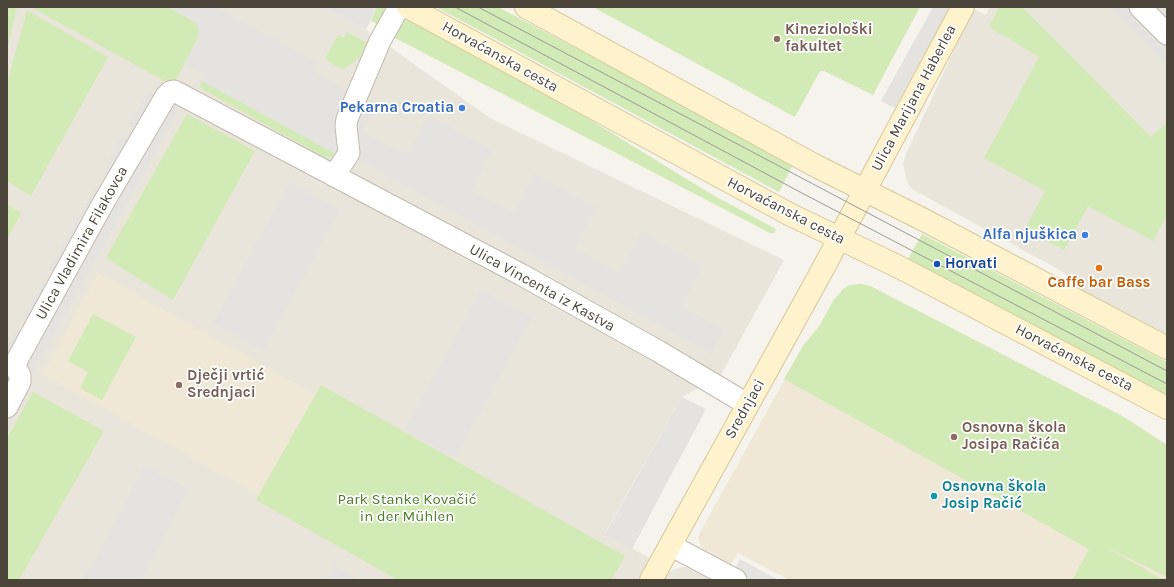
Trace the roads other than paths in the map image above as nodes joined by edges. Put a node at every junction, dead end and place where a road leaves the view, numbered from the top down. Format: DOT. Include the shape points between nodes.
graph roads {
  1 [pos="399,7"];
  2 [pos="408,7"];
  3 [pos="526,7"];
  4 [pos="963,7"];
  5 [pos="1140,7"];
  6 [pos="1167,34"];
  7 [pos="181,93"];
  8 [pos="334,176"];
  9 [pos="864,190"];
  10 [pos="839,239"];
  11 [pos="1167,348"];
  12 [pos="747,404"];
  13 [pos="7,407"];
  14 [pos="1167,408"];
  15 [pos="670,545"];
  16 [pos="651,580"];
  17 [pos="736,580"];
  1 -- 8 [label="street" via="380,41 347,118 349,153"];
  2 -- 10 [label="street, Horvaćanska cesta"];
  3 -- 9 [label="street"];
  4 -- 9 [label="street, Ulica Marijana Haberlea"];
  5 -- 6 [label="street"];
  7 -- 8 [label="street, Ulica Vincenta iz Kastva"];
  7 -- 13 [label="street, Ulica Vladimira Filakovca" via="174,91 166,96 101,207 17,360 15,367 20,375 20,382"];
  8 -- 12 [label="street, Ulica Vincenta iz Kastva" via="528,279"];
  9 -- 10 [label="street, Ulica Marijana Haberlea"];
  9 -- 11 [label="street"];
  10 -- 12 [label="street, Srednjaci"];
  10 -- 14 [label="street, Horvaćanska cesta"];
  12 -- 15 [label="street, Srednjaci"];
  15 -- 16 [label="street, Srednjaci"];
  15 -- 17 [label="street"];
}
